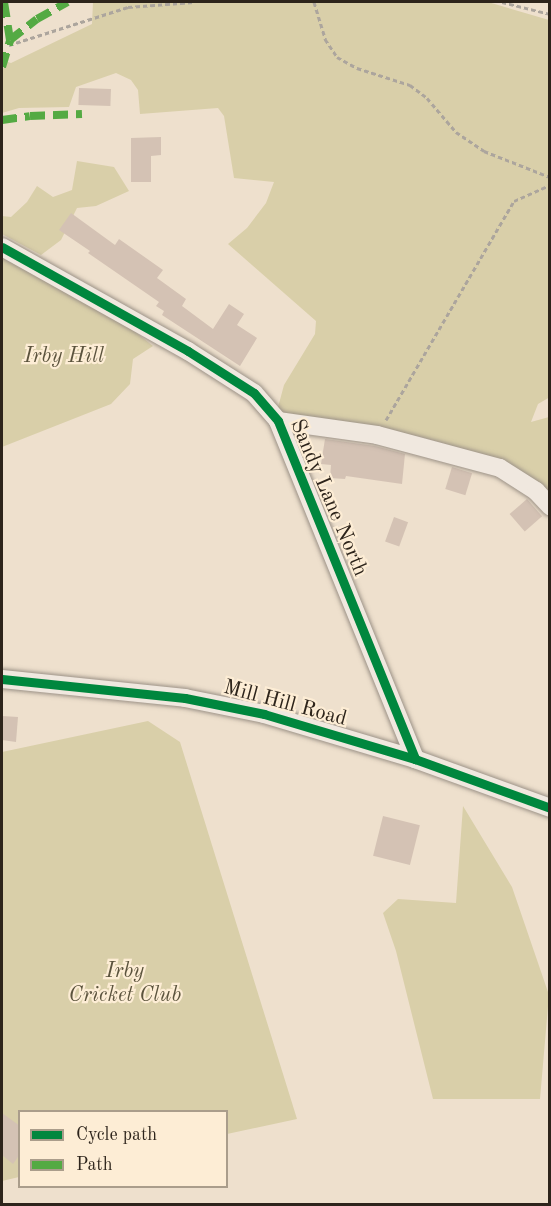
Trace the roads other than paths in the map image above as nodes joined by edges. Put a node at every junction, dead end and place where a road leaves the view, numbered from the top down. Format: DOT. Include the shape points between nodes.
graph roads {
  1 [pos="2,247"];
  2 [pos="279,421"];
  3 [pos="549,506"];
  4 [pos="2,679"];
  5 [pos="415,759"];
  6 [pos="549,808"];
  1 -- 2 [label="street, Sandy Lane North" via="188,351 254,393"];
  2 -- 3 [label="street" via="377,435 500,468 536,491"];
  2 -- 5 [label="street, Sandy Lane North"];
  4 -- 5 [label="street, Mill Hill Road" via="185,698 264,714"];
  5 -- 6 [label="street, Mill Hill Road"];
}
